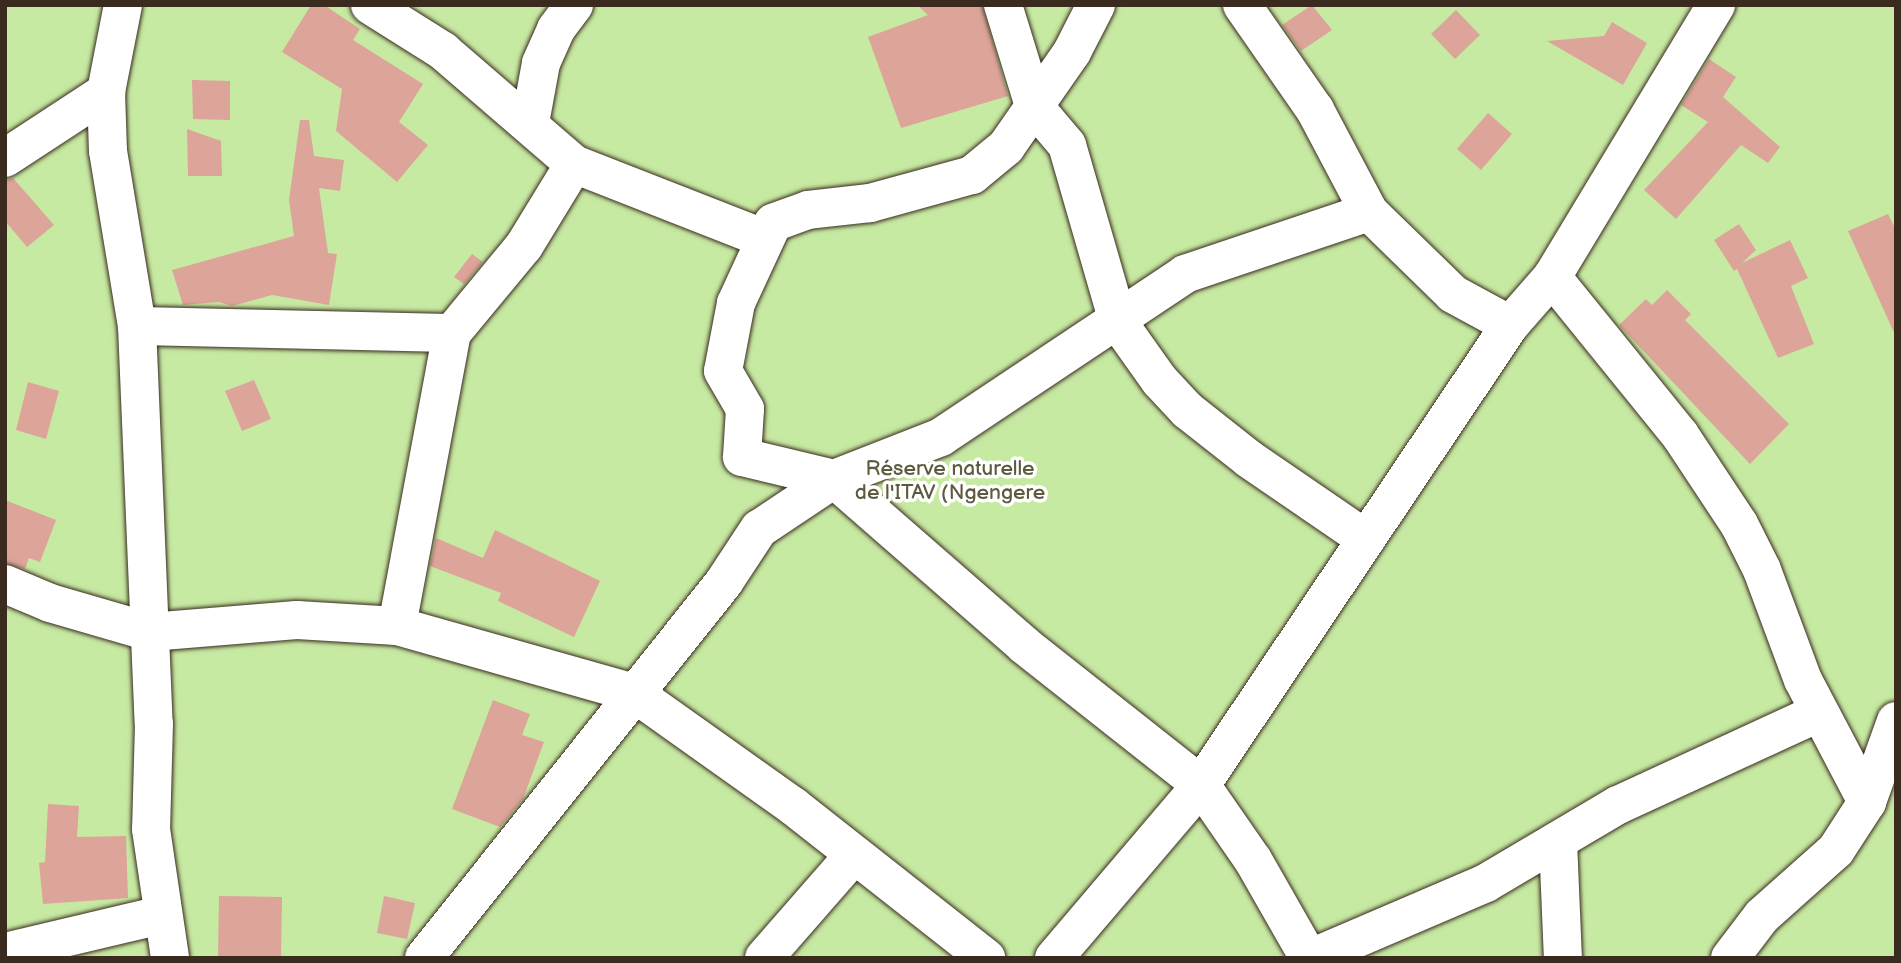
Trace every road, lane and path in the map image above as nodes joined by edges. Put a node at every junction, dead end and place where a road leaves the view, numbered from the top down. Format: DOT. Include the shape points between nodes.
graph roads {
  1 [pos="123,5"];
  2 [pos="370,5"];
  3 [pos="574,5"];
  4 [pos="1003,5"];
  5 [pos="1096,5"];
  6 [pos="1242,5"];
  7 [pos="1716,5"];
  8 [pos="106,92"];
  9 [pos="1034,106"];
  10 [pos="530,123"];
  11 [pos="5,158"];
  12 [pos="573,164"];
  13 [pos="1369,212"];
  14 [pos="763,238"];
  15 [pos="1552,276"];
  16 [pos="1118,322"];
  17 [pos="1510,325"];
  18 [pos="137,326"];
  19 [pos="452,333"];
  20 [pos="834,479"];
  21 [pos="1366,538"];
  22 [pos="5,584"];
  23 [pos="397,626"];
  24 [pos="150,632"];
  25 [pos="634,693"];
  26 [pos="1818,713"];
  27 [pos="1896,721"];
  28 [pos="1201,785"];
  29 [pos="1867,802"];
  30 [pos="1558,841"];
  31 [pos="853,856"];
  32 [pos="162,915"];
  33 [pos="5,952"];
  34 [pos="170,958"];
  35 [pos="424,958"];
  36 [pos="764,958"];
  37 [pos="986,958"];
  38 [pos="1054,958"];
  39 [pos="1310,958"];
  40 [pos="1563,958"];
  41 [pos="1730,958"];
  1 -- 8 [label="street"];
  2 -- 10 [label="street" via="443,51"];
  3 -- 10 [label="street" via="541,63"];
  4 -- 9 [label="street"];
  5 -- 9 [label="street" via="1072,52"];
  6 -- 13 [label="street" via="1315,110"];
  7 -- 15 [label="street"];
  8 -- 11 [label="street"];
  8 -- 18 [label="street" via="108,151"];
  9 -- 14 [label="street" via="1006,147 972,175 870,203 808,210 773,223"];
  9 -- 16 [label="street" via="1067,145"];
  10 -- 12 [label="street"];
  12 -- 14 [label="street"];
  12 -- 19 [label="street" via="524,246"];
  13 -- 16 [label="street" via="1185,274"];
  13 -- 17 [label="street" via="1453,295"];
  14 -- 20 [label="street" via="761,253 736,303 723,370 745,409 742,457"];
  15 -- 17 [label="street"];
  15 -- 26 [label="street" via="1680,435 1739,524"];
  16 -- 20 [label="street" via="941,437"];
  16 -- 21 [label="street" via="1187,410 1249,459"];
  17 -- 21 [label="street"];
  18 -- 19 [label="street"];
  18 -- 24 [label="street"];
  19 -- 23 [label="street"];
  20 -- 25 [label="street" via="759,529"];
  20 -- 28 [label="street" via="1024,645"];
  21 -- 28 [label="street"];
  22 -- 24 [label="street" via="50,603"];
  23 -- 24 [label="street" via="297,620"];
  23 -- 25 [label="street"];
  24 -- 32 [label="street" via="154,724 150,829"];
  25 -- 31 [label="street" via="793,806"];
  25 -- 35 [label="street"];
  26 -- 29 [label="street"];
  26 -- 30 [label="street" via="1618,805"];
  27 -- 29 [label="street"];
  28 -- 38 [label="street"];
  28 -- 39 [label="street" via="1253,860"];
  29 -- 41 [label="street" via="1836,850 1762,916"];
  30 -- 39 [label="street" via="1486,883"];
  30 -- 40 [label="street"];
  31 -- 36 [label="street"];
  31 -- 37 [label="street"];
  32 -- 33 [label="street"];
  32 -- 34 [label="street"];
}
